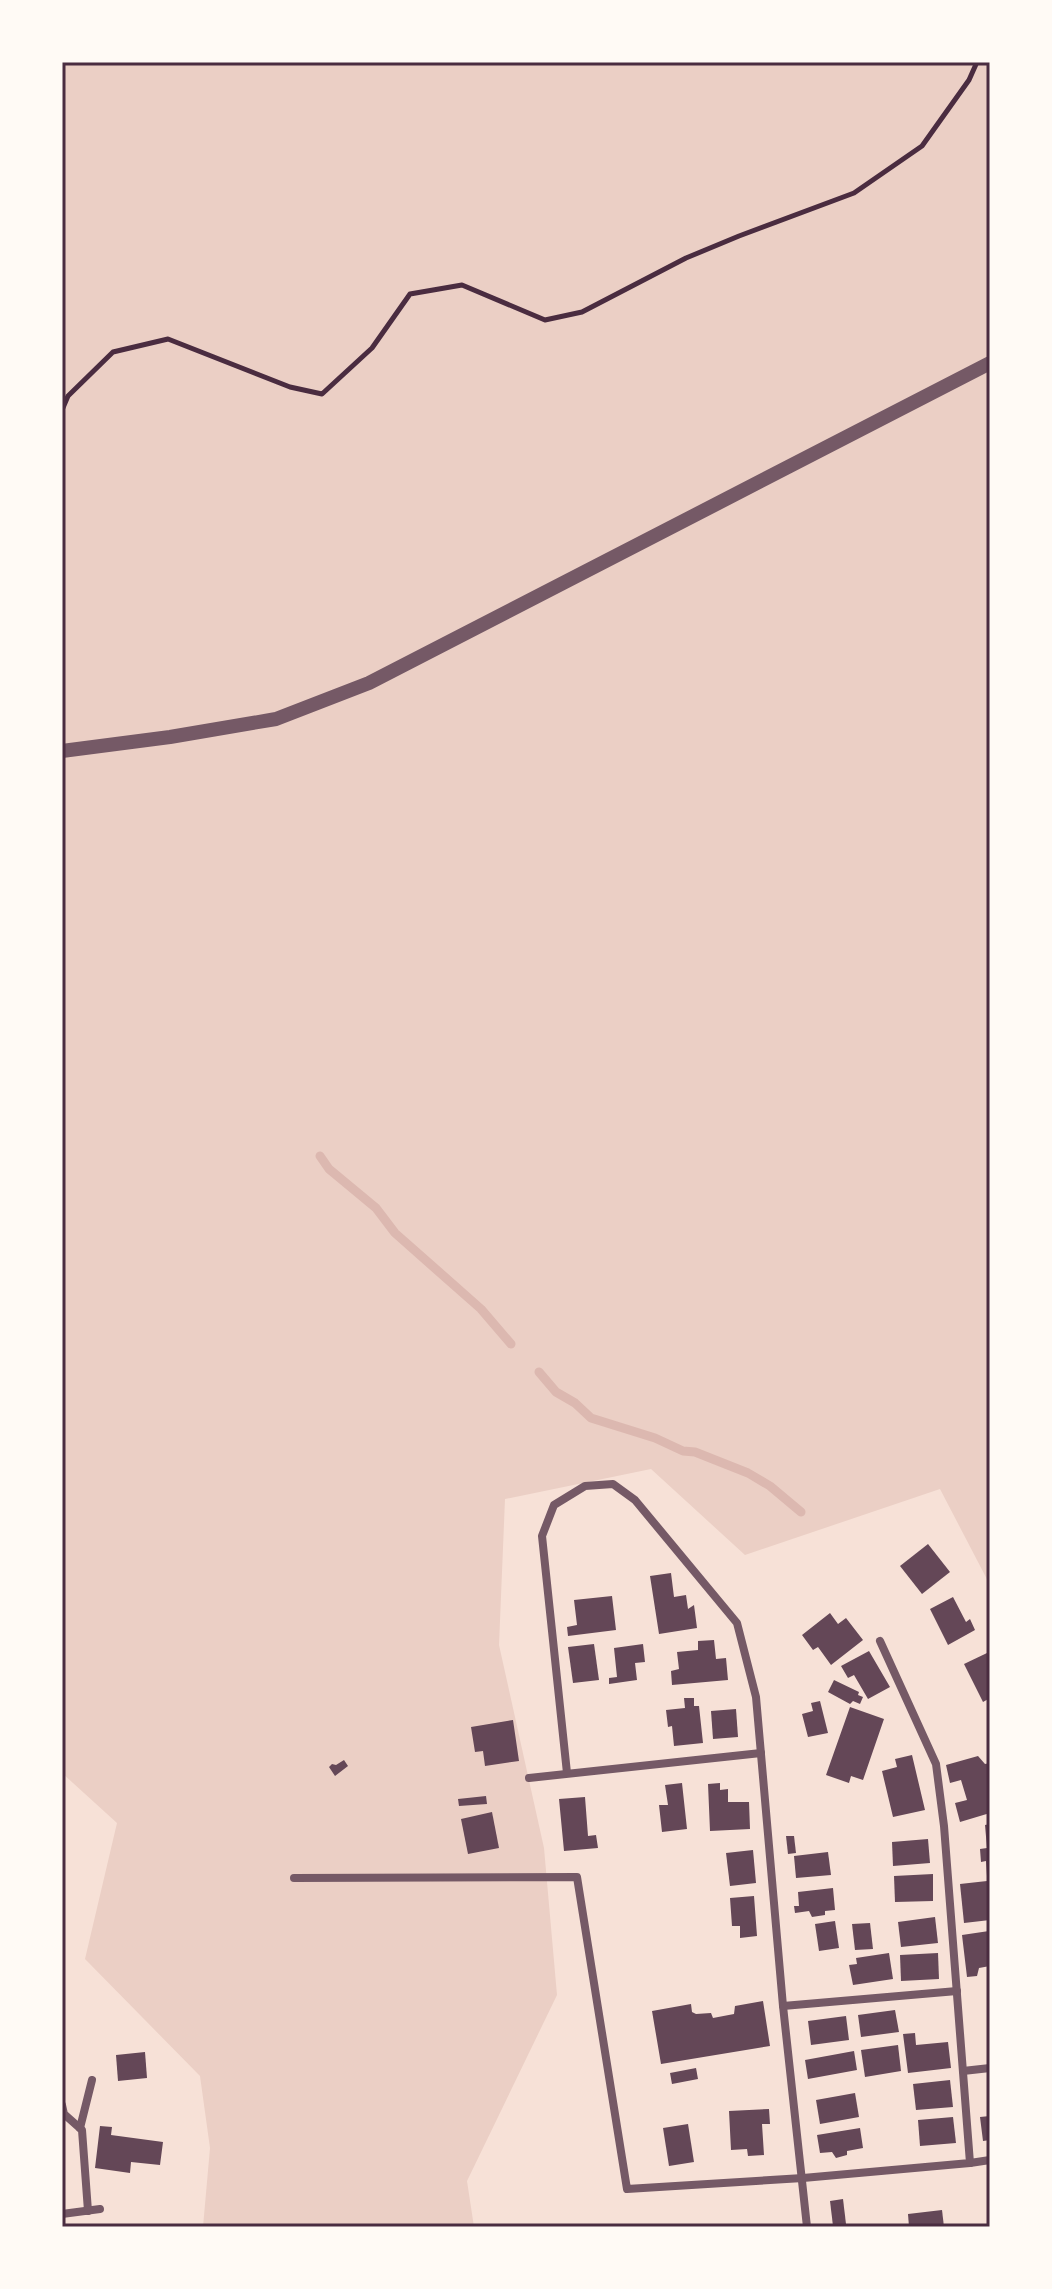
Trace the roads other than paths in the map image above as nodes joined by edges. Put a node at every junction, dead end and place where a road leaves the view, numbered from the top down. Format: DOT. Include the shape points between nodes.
graph roads {
  1 [pos="990,363"];
  2 [pos="62,751"];
  3 [pos="880,1641"];
  4 [pos="761,1753"];
  5 [pos="567,1773"];
  6 [pos="529,1778"];
  7 [pos="294,1878"];
  8 [pos="957,1991"];
  9 [pos="783,2006"];
  10 [pos="990,2068"];
  11 [pos="963,2071"];
  12 [pos="92,2080"];
  13 [pos="62,2105"];
  14 [pos="80,2128"];
  15 [pos="990,2160"];
  16 [pos="970,2163"];
  17 [pos="803,2178"];
  18 [pos="100,2209"];
  19 [pos="88,2211"];
  20 [pos="62,2214"];
  21 [pos="807,2227"];
  1 -- 2 [label="street" via="369,683 276,719"];
  3 -- 8 [label="street" via="936,1764"];
  4 -- 5 [label="street"];
  4 -- 5 [label="street" via="756,1697 737,1623 635,1500 613,1484 585,1486 554,1505 542,1536"];
  4 -- 9 [label="street"];
  5 -- 6 [label="street"];
  7 -- 17 [label="street" via="577,1877 627,2189"];
  8 -- 9 [label="street"];
  8 -- 11 [label="street"];
  9 -- 17 [label="street"];
  10 -- 11 [label="street"];
  11 -- 16 [label="street"];
  12 -- 14 [label="street"];
  13 -- 14 [label="street"];
  14 -- 19 [label="street"];
  15 -- 16 [label="street"];
  16 -- 17 [label="street"];
  17 -- 21 [label="street"];
  18 -- 19 [label="street"];
  19 -- 20 [label="street"];
}
